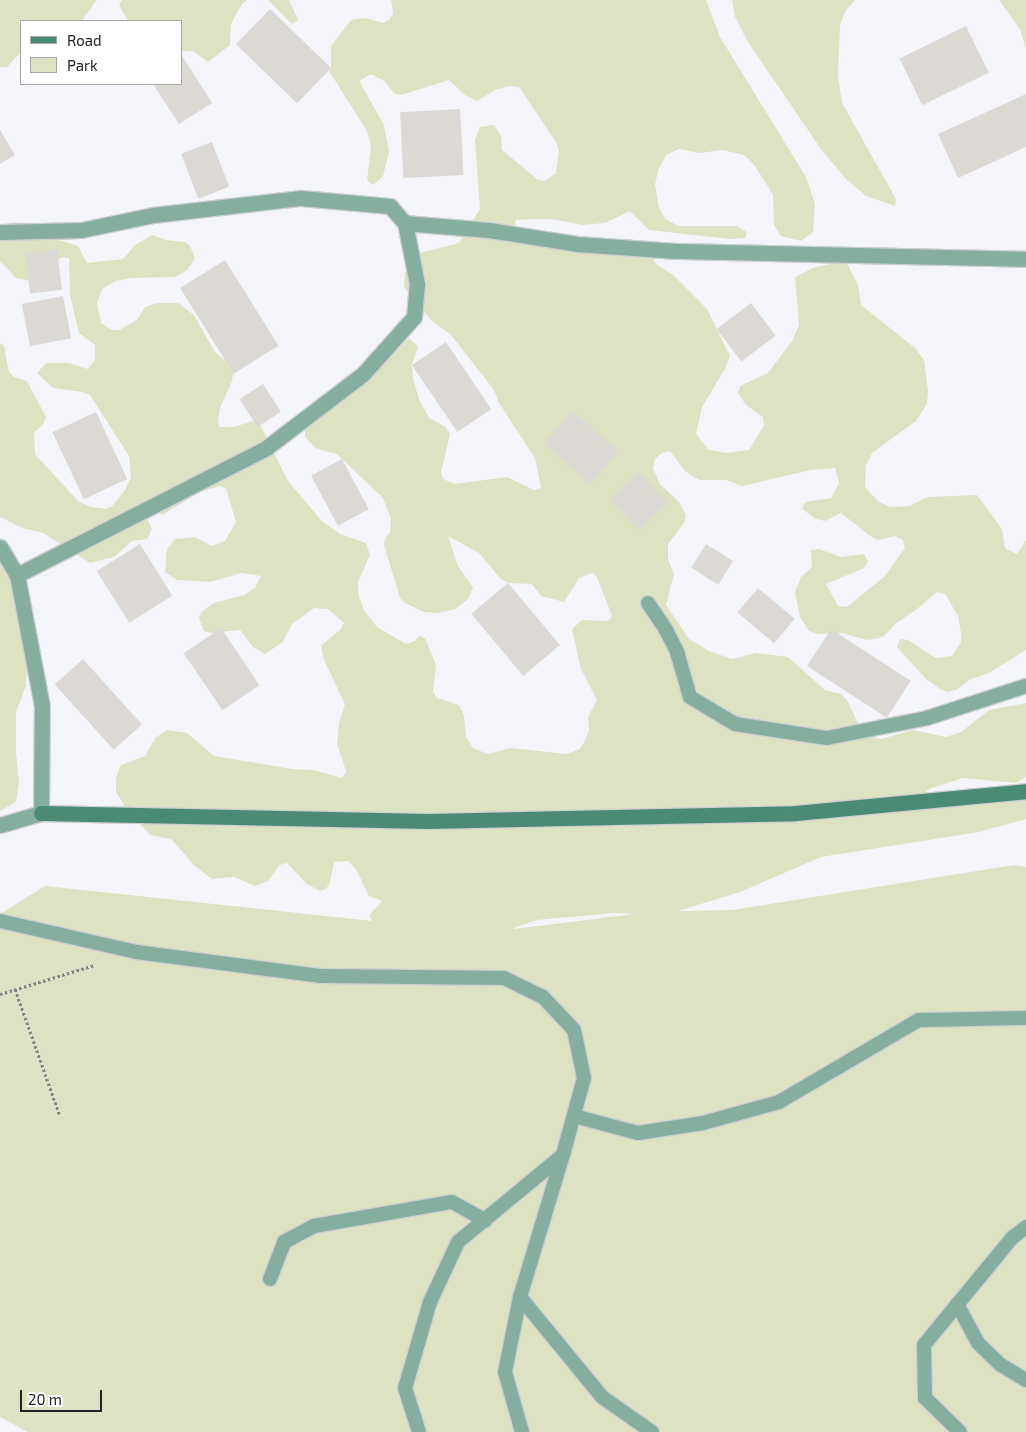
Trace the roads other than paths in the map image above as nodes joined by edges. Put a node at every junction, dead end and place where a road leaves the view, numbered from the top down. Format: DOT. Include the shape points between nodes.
graph roads {
  1 [pos="405,223"];
  2 [pos="0,232"];
  3 [pos="1026,259"];
  4 [pos="0,547"];
  5 [pos="17,575"];
  6 [pos="648,603"];
  7 [pos="1026,686"];
  8 [pos="1026,791"];
  9 [pos="41,813"];
  10 [pos="0,825"];
  11 [pos="0,921"];
  12 [pos="1026,1018"];
  13 [pos="574,1116"];
  14 [pos="563,1155"];
  15 [pos="485,1220"];
  16 [pos="1026,1227"];
  17 [pos="270,1279"];
  18 [pos="520,1297"];
  19 [pos="957,1304"];
  20 [pos="1026,1380"];
  21 [pos="418,1432"];
  22 [pos="522,1432"];
  23 [pos="652,1432"];
  24 [pos="960,1432"];
  1 -- 2 [label="street" via="390,206 301,198 154,215 81,230"];
  1 -- 3 [label="street" via="489,230 577,244 676,251"];
  1 -- 5 [label="street" via="417,284 414,317 363,374 266,448"];
  4 -- 5 [label="street"];
  5 -- 9 [label="street" via="42,706"];
  6 -- 7 [label="lane" via="677,652 690,697 735,724 827,738 927,718"];
  8 -- 9 [label="street" via="795,813 428,821"];
  9 -- 10 [label="street"];
  11 -- 13 [label="lane" via="136,952 321,976 504,978 544,997 574,1030 584,1078"];
  12 -- 13 [label="lane" via="919,1020 779,1102 703,1123 638,1133"];
  13 -- 14 [label="lane"];
  14 -- 15 [label="lane"];
  14 -- 18 [label="lane"];
  15 -- 17 [label="lane" via="452,1202 314,1226 284,1242"];
  15 -- 21 [label="lane" via="458,1242 430,1302 405,1388"];
  16 -- 19 [label="lane" via="1012,1238"];
  18 -- 22 [label="lane" via="505,1372"];
  18 -- 23 [label="lane" via="602,1397"];
  19 -- 20 [label="lane" via="978,1343 1001,1365"];
  19 -- 24 [label="lane" via="924,1345 924,1398"];
}
